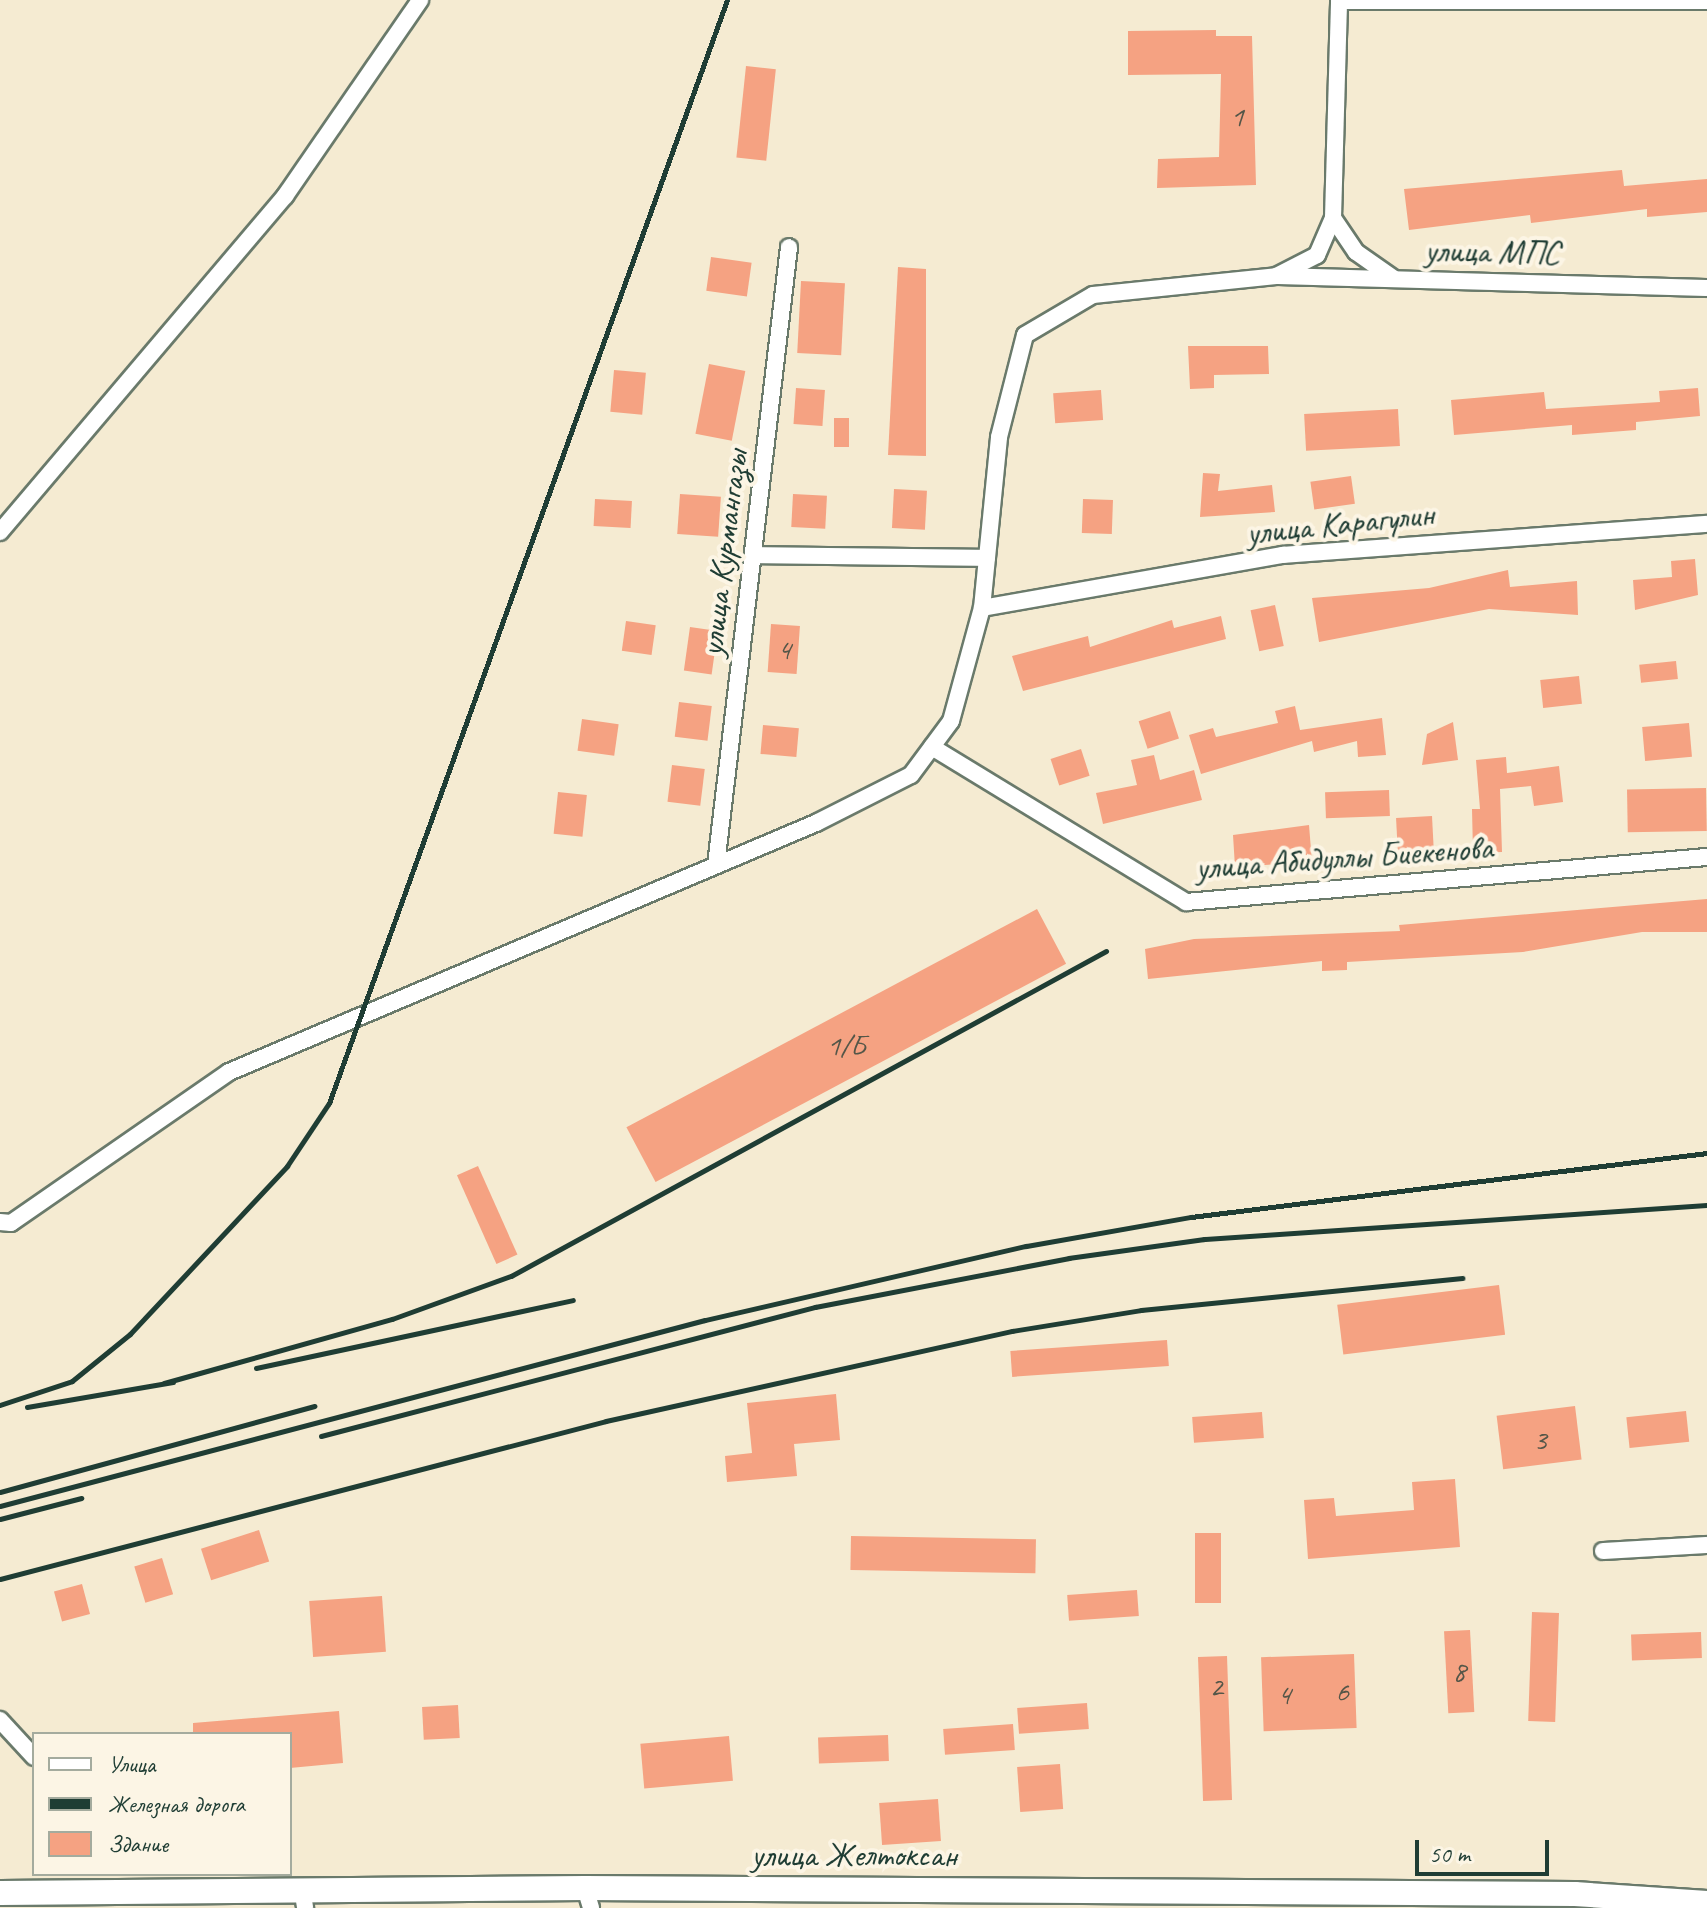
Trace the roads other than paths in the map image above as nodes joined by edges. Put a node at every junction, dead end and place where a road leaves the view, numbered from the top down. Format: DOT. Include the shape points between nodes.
graph roads {
  1 [pos="420,0"];
  2 [pos="1339,0"];
  3 [pos="1707,1"];
  4 [pos="1333,218"];
  5 [pos="789,247"];
  6 [pos="1276,276"];
  7 [pos="1394,279"];
  8 [pos="1707,288"];
  9 [pos="1707,524"];
  10 [pos="0,532"];
  11 [pos="753,555"];
  12 [pos="987,558"];
  13 [pos="982,608"];
  14 [pos="932,747"];
  15 [pos="1707,857"];
  16 [pos="716,865"];
  17 [pos="0,1222"];
  18 [pos="1707,1545"];
  19 [pos="1603,1551"];
  20 [pos="0,1720"];
  21 [pos="32,1755"];
  22 [pos="98,1882"];
  23 [pos="0,1893"];
  24 [pos="304,1898"];
  25 [pos="588,1898"];
  26 [pos="1707,1903"];
  1 -- 10 [label="street" via="285,196"];
  2 -- 3 [label="street"];
  2 -- 4 [label="street"];
  4 -- 6 [label="street" via="1317,255"];
  4 -- 7 [label="street" via="1356,252"];
  5 -- 11 [label="street, улица Курмангазы"];
  6 -- 7 [label="street, улица МПС"];
  6 -- 12 [label="street" via="1093,295 1025,335 999,437"];
  7 -- 8 [label="street, улица МПС"];
  9 -- 13 [label="street, улица Карагулин" via="1283,555"];
  11 -- 12 [label="street"];
  11 -- 16 [label="street, улица Курмангазы"];
  12 -- 13 [label="street"];
  13 -- 14 [label="street" via="951,721"];
  14 -- 15 [label="street, улица Абидуллы Биекенова" via="1186,902"];
  14 -- 16 [label="street" via="911,775"];
  16 -- 17 [label="street" via="229,1072 11,1223"];
  18 -- 19 [label="street"];
  20 -- 21 [label="street"];
  22 -- 23 [label="main road, улица Желтоксан"];
  22 -- 24 [label="main road, улица Желтоксан"];
  24 -- 25 [label="main road, улица Желтоксан"];
  25 -- 26 [label="main road, улица Желтоксан" via="1575,1894"];
}
